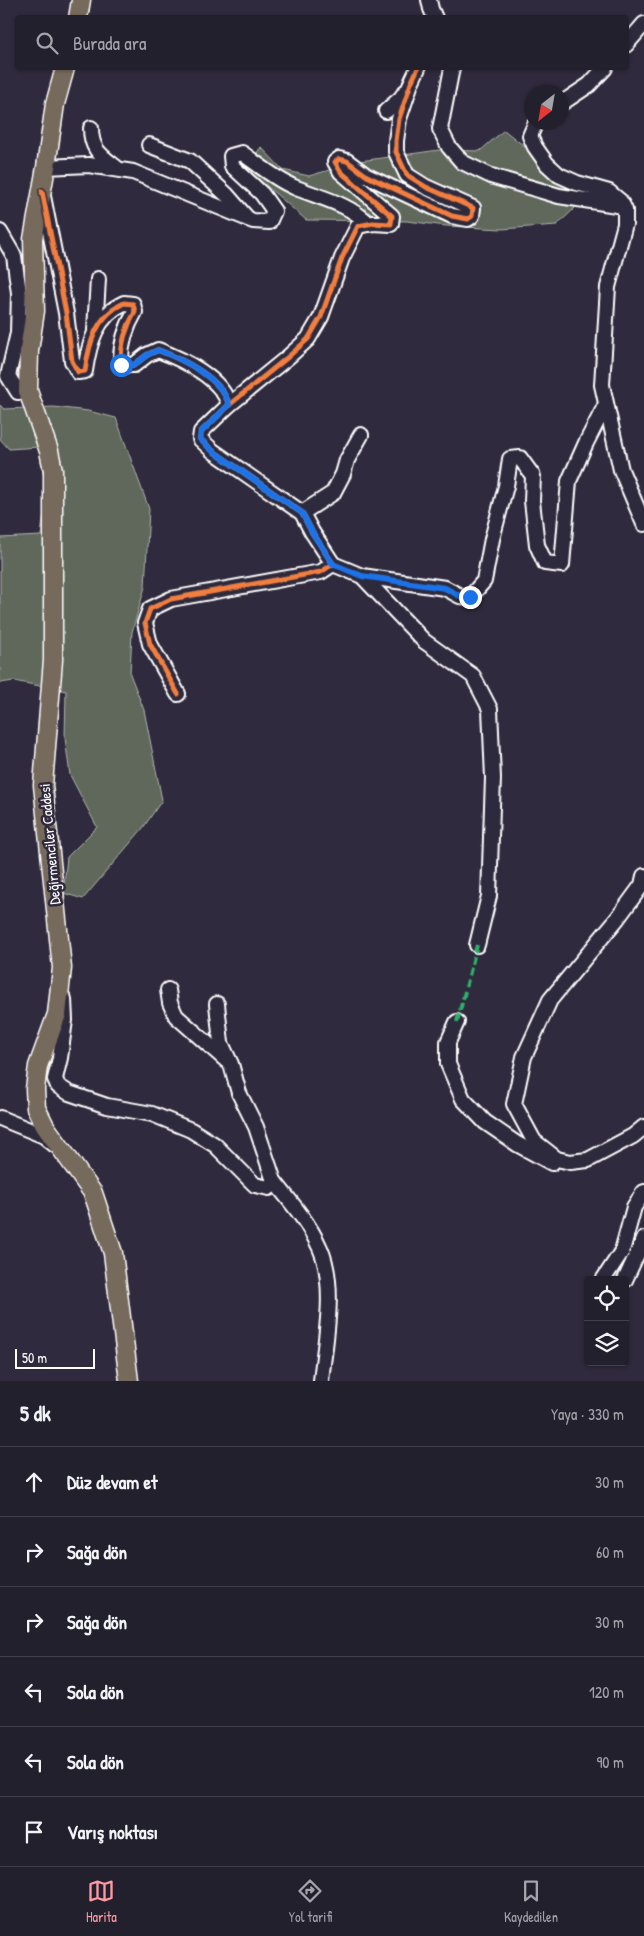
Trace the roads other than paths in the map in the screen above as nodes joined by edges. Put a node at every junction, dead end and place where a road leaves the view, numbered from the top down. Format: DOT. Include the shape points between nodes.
graph roads {
  1 [pos="81,0"];
  2 [pos="78,15"];
  3 [pos="644,24"];
  4 [pos="629,41"];
  5 [pos="64,70"];
  6 [pos="417,70"];
  7 [pos="452,70"];
  8 [pos="603,70"];
  9 [pos="411,83"];
  10 [pos="569,98"];
  11 [pos="386,111"];
  12 [pos="91,128"];
  13 [pos="533,130"];
  14 [pos="149,145"];
  15 [pos="46,167"];
  16 [pos="118,170"];
  17 [pos="42,190"];
  18 [pos="623,206"];
  19 [pos="248,220"];
  20 [pos="369,224"];
  21 [pos="0,232"];
  22 [pos="98,279"];
  23 [pos="94,333"];
  24 [pos="28,391"];
  25 [pos="606,404"];
  26 [pos="229,405"];
  27 [pos="361,435"];
  28 [pos="302,513"];
  29 [pos="644,524"];
  30 [pos="333,564"];
  31 [pos="362,576"];
  32 [pos="178,694"];
  33 [pos="644,876"];
  34 [pos="477,945"];
  35 [pos="62,968"];
  36 [pos="168,990"];
  37 [pos="217,1004"];
  38 [pos="457,1022"];
  39 [pos="231,1064"];
  40 [pos="0,1118"];
  41 [pos="644,1127"];
  42 [pos="65,1154"];
  43 [pos="588,1160"];
  44 [pos="274,1181"];
  45 [pos="644,1192"];
  46 [pos="644,1239"];
  47 [pos="605,1276"];
  48 [pos="627,1276"];
  49 [pos="128,1381"];
  50 [pos="321,1381"];
  1 -- 2 [label="main road"];
  3 -- 4 [label="street"];
  5 -- 15 [label="main road, Değirmenciler Caddesi" via="55,104"];
  6 -- 9 [label="street"];
  7 -- 18 [label="street" via="440,128 449,147 462,162 491,176 559,196"];
  8 -- 10 [label="street" via="589,85"];
  9 -- 11 [label="street" via="401,98"];
  9 -- 20 [label="street" via="399,119 396,152 407,175 426,188 473,208 472,216 468,219 452,216 367,176 339,159 335,162 341,172 392,216 391,224"];
  12 -- 16 [label="street" via="95,150"];
  13 -- 18 [label="street" via="530,136 535,147 559,175 609,192"];
  14 -- 19 [label="street" via="190,161 227,195"];
  15 -- 16 [label="street" via="89,165"];
  15 -- 17 [label="main road, Değirmenciler Caddesi"];
  16 -- 19 [label="street" via="132,172"];
  17 -- 23 [label="street" via="66,313 72,362 78,372 85,371"];
  17 -- 24 [label="main road, Değirmenciler Caddesi" via="33,239 35,311"];
  18 -- 25 [label="street" via="625,224 608,287 602,386"];
  19 -- 20 [label="street" via="268,222 274,212 262,194 232,166 230,156 242,153 293,187 329,199 359,214"];
  20 -- 26 [label="street" via="358,226 342,258 321,317 308,339"];
  21 -- 24 [label="street" via="14,256 19,292 18,333 8,376 18,392"];
  22 -- 23 [label="street"];
  23 -- 26 [label="street" via="105,315 115,307 133,304 136,312 124,333 121,365 134,365 158,350 208,376 227,397"];
  24 -- 35 [label="main road, Değirmenciler Caddesi" via="53,470 53,660 43,785"];
  25 -- 29 [label="street" via="621,470"];
  25 -- 31 [label="street" via="569,481 562,565 545,563 542,558 532,500 533,476 520,458 510,459 484,581 470,597 445,588"];
  26 -- 28 [label="street" via="201,432 200,439"];
  27 -- 28 [label="street" via="333,493"];
  28 -- 30 [label="street"];
  30 -- 31 [label="street"];
  30 -- 32 [label="street" via="321,572 171,599 150,609 145,623 150,644"];
  31 -- 34 [label="street" via="424,641 473,676 490,709 493,778 490,896"];
  33 -- 43 [label="street" via="642,885 617,919 550,1000 524,1057 514,1104 534,1141 557,1159 570,1162"];
  35 -- 42 [label="main road, Değirmenciler Caddesi" via="57,1014 38,1066 34,1089 36,1108"];
  35 -- 44 [label="street" via="65,1020 55,1079 58,1086 107,1106 152,1114 191,1130 215,1146 255,1185 269,1188"];
  36 -- 39 [label="street" via="176,1016"];
  37 -- 39 [label="street" via="221,1043"];
  38 -- 43 [label="street" via="448,1042 448,1064 463,1099 485,1122 548,1162 577,1170"];
  39 -- 44 [label="street"];
  40 -- 42 [label="street" via="44,1136"];
  41 -- 43 [label="street"];
  42 -- 49 [label="main road, Değirmenciler Caddesi" via="93,1193 113,1254"];
  44 -- 50 [label="street" via="298,1211 320,1248 328,1277"];
  45 -- 47 [label="street" via="634,1207 622,1251"];
  46 -- 48 [label="street"];
}
